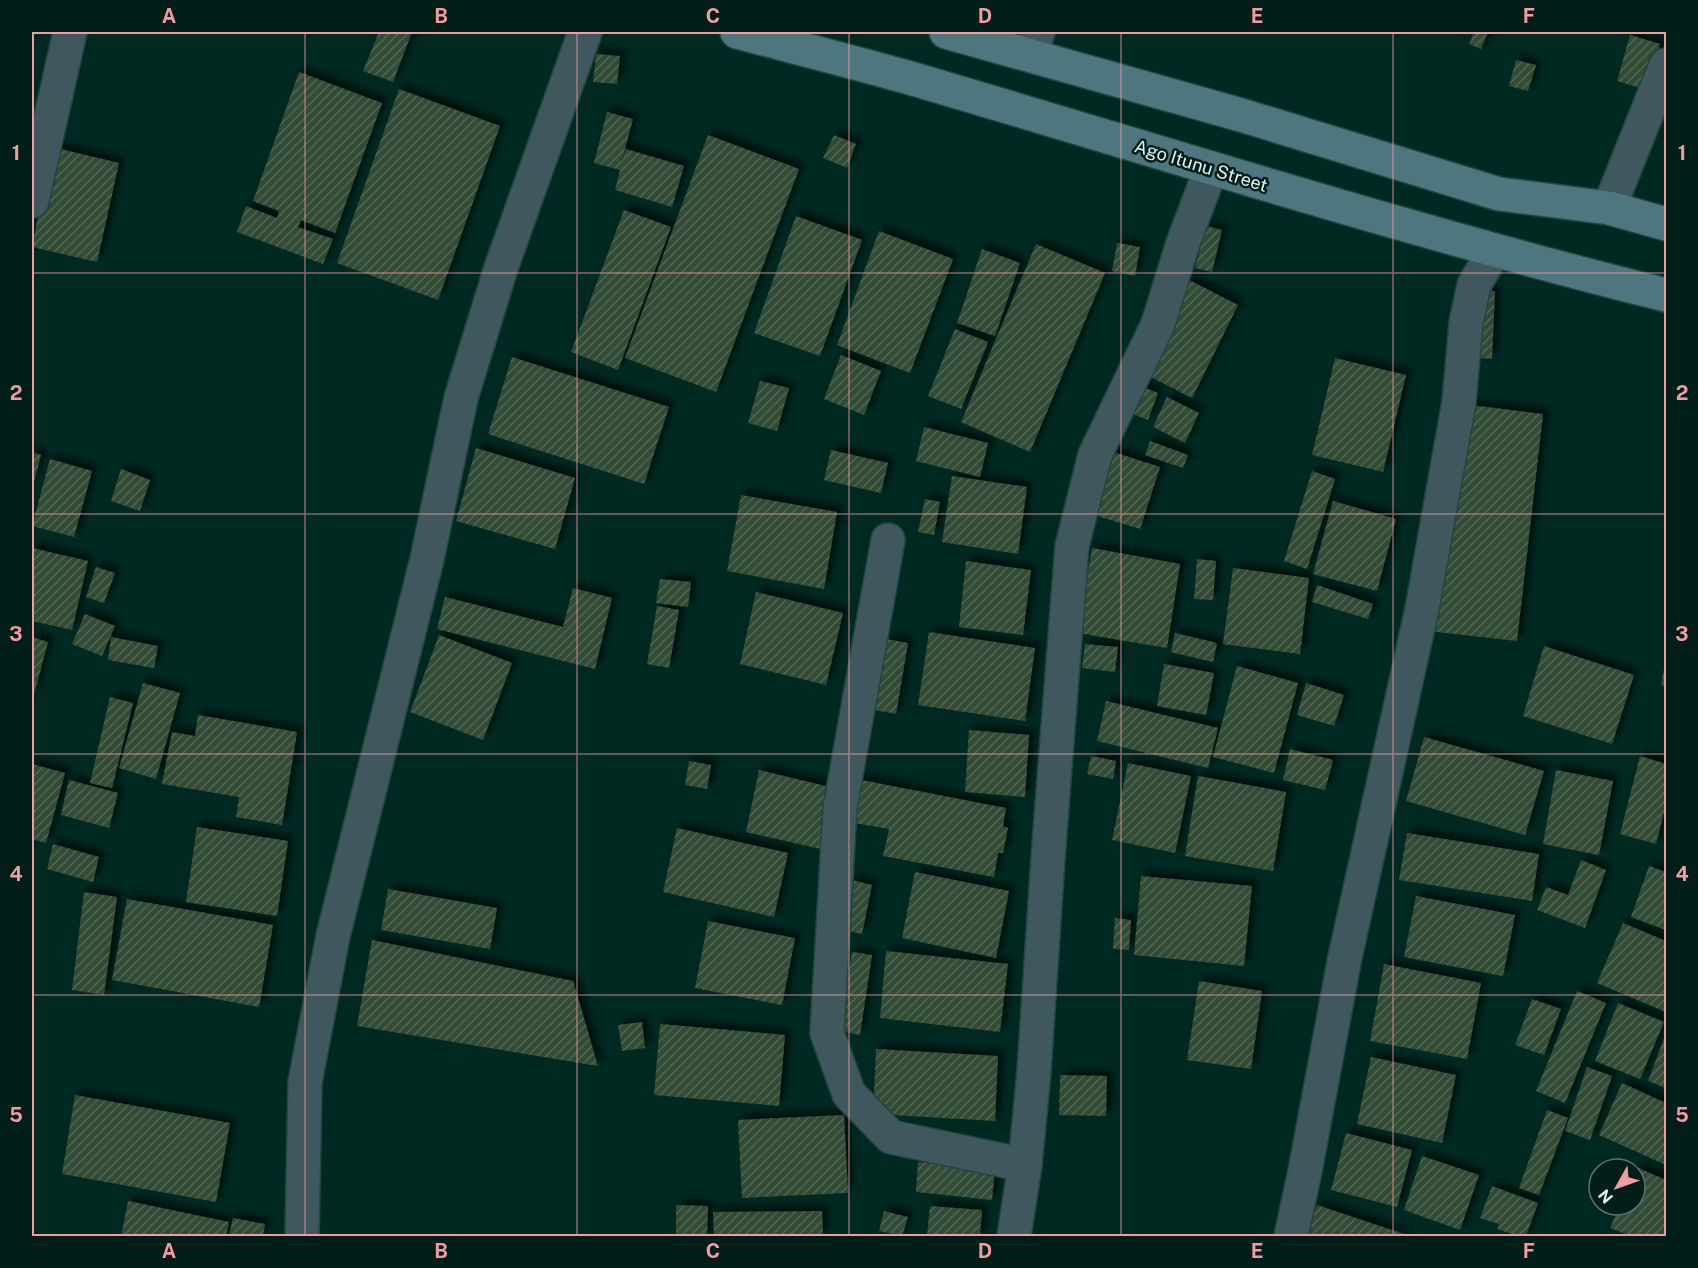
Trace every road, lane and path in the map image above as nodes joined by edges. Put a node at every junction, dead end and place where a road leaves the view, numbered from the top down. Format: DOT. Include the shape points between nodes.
graph roads {
  1 [pos="70,32"];
  2 [pos="585,32"];
  3 [pos="736,32"];
  4 [pos="946,32"];
  5 [pos="1034,43"];
  6 [pos="1666,65"];
  7 [pos="1210,169"];
  8 [pos="32,201"];
  9 [pos="1609,208"];
  10 [pos="1666,224"];
  11 [pos="1494,251"];
  12 [pos="1666,295"];
  13 [pos="888,540"];
  14 [pos="1025,1165"];
  15 [pos="302,1236"];
  16 [pos="1014,1236"];
  17 [pos="1291,1236"];
  1 -- 8 [label="street"];
  2 -- 15 [label="street" via="505,257 461,398 427,559 333,936 305,1082"];
  3 -- 7 [label="main road, Ago Itunu Street" via="908,78"];
  4 -- 5 [label="main road"];
  5 -- 9 [label="main road" via="1230,112 1499,194"];
  6 -- 9 [label="street"];
  7 -- 11 [label="main road, Ago Itunu Street"];
  7 -- 14 [label="street" via="1182,243 1158,324 1095,454 1072,546"];
  9 -- 10 [label="main road"];
  11 -- 12 [label="main road, Ago Itunu Street"];
  11 -- 17 [label="street" via="1474,285 1466,323 1460,402 1422,609 1345,957"];
  13 -- 14 [label="street" via="840,808 827,1033 849,1094 891,1137"];
  14 -- 16 [label="street"];
}
